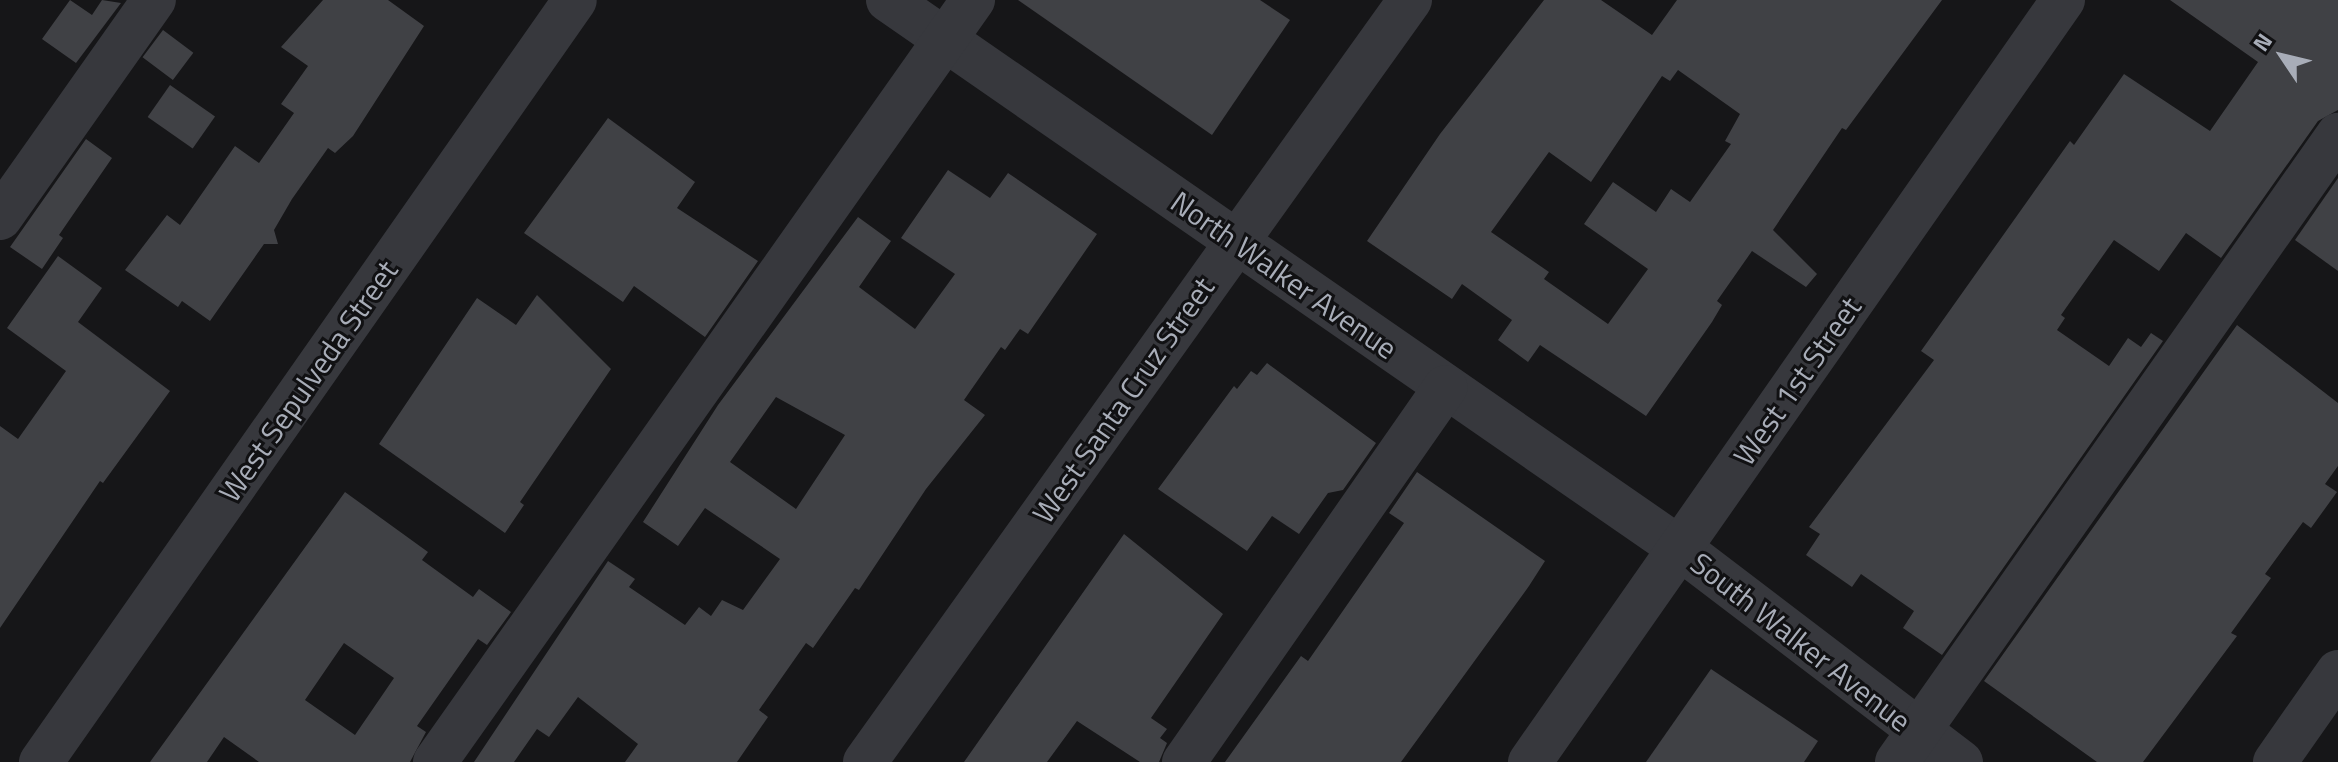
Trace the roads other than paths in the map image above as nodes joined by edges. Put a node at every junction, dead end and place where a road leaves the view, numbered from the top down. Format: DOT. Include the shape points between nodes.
graph roads {
  1 [pos="154,0"];
  2 [pos="575,0"];
  3 [pos="888,0"];
  4 [pos="973,0"];
  5 [pos="1410,0"];
  6 [pos="2063,0"];
  7 [pos="945,40"];
  8 [pos="2338,135"];
  9 [pos="0,218"];
  10 [pos="1236,242"];
  11 [pos="1446,387"];
  12 [pos="1681,549"];
  13 [pos="2338,672"];
  14 [pos="1907,747"];
  15 [pos="41,762"];
  16 [pos="435,762"];
  17 [pos="865,762"];
  18 [pos="1184,762"];
  19 [pos="1530,762"];
  20 [pos="1961,762"];
  21 [pos="2275,762"];
  1 -- 9 [label="street"];
  2 -- 15 [label="street, West Sepulveda Street"];
  3 -- 7 [label="street, North Walker Avenue"];
  4 -- 7 [label="street"];
  5 -- 10 [label="street, West Santa Cruz Street"];
  6 -- 12 [label="street, West 1st Street"];
  7 -- 10 [label="street, North Walker Avenue"];
  7 -- 16 [label="street"];
  8 -- 14 [label="street"];
  10 -- 11 [label="street, North Walker Avenue"];
  10 -- 17 [label="street, West Santa Cruz Street"];
  11 -- 12 [label="street, North Walker Avenue"];
  11 -- 18 [label="street"];
  12 -- 14 [label="street, South Walker Avenue"];
  12 -- 19 [label="street, West 1st Street"];
  13 -- 21 [label="street"];
  14 -- 20 [label="street, South Walker Avenue"];
}
